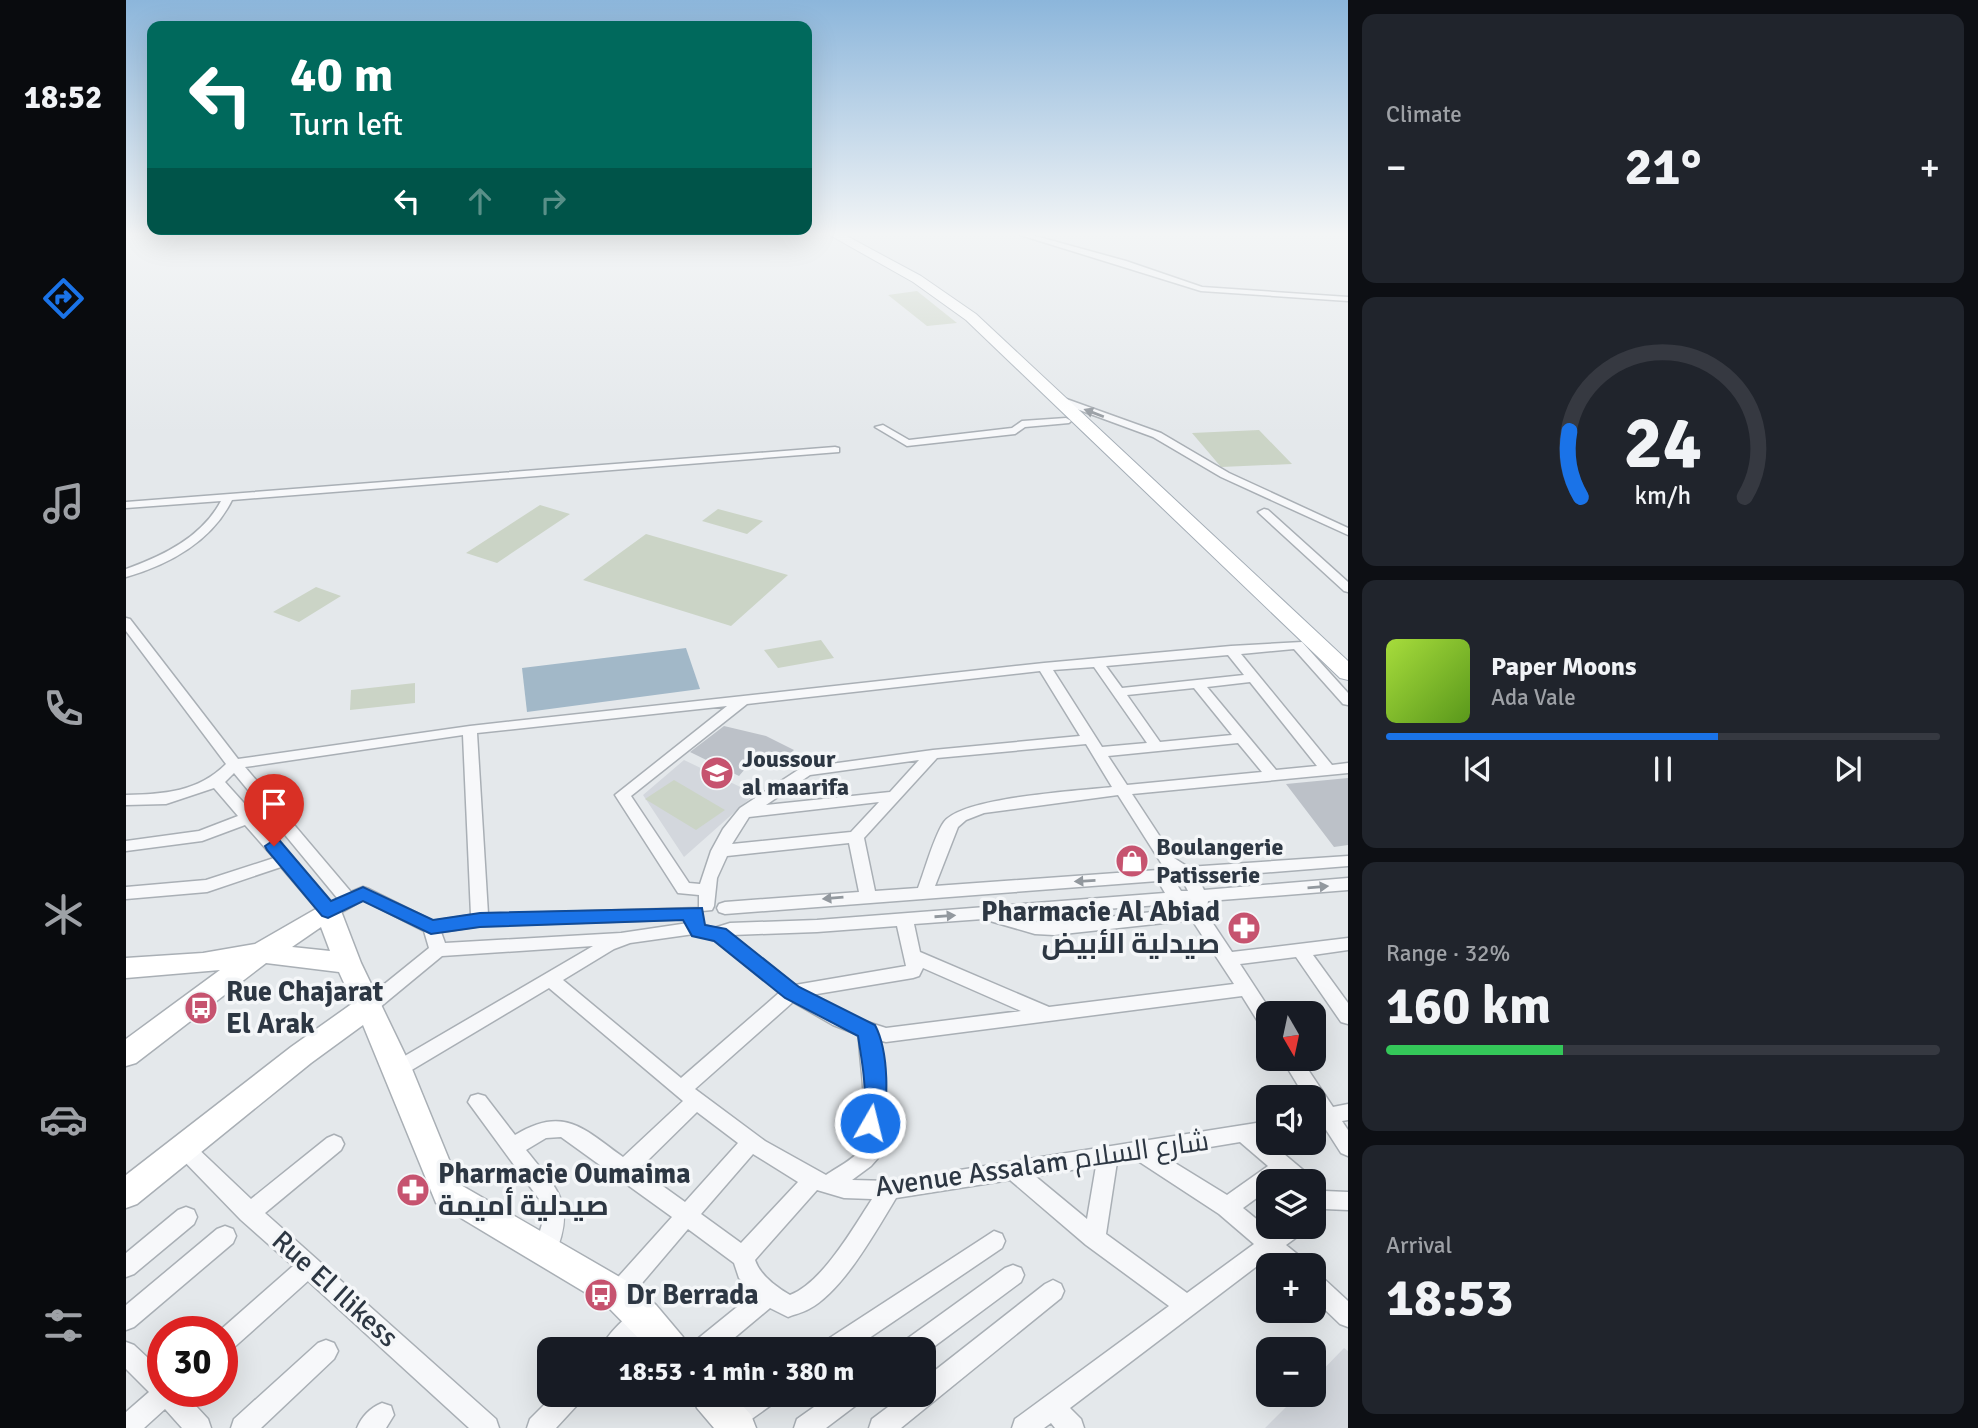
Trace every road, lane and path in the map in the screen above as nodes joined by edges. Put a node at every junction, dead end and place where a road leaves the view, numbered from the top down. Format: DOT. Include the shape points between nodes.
graph roads {
  1 [pos="949,301"];
  2 [pos="1058,399"];
  3 [pos="1066,421"];
  4 [pos="1130,426"];
  5 [pos="880,428"];
  6 [pos="1089,430"];
  7 [pos="835,450"];
  8 [pos="229,496"];
  9 [pos="126,505"];
  10 [pos="1264,512"];
  11 [pos="1348,532"];
  12 [pos="126,573"];
  13 [pos="1348,588"];
  14 [pos="126,622"];
  15 [pos="1317,643"];
  16 [pos="1297,645"];
  17 [pos="1231,650"];
  18 [pos="1097,662"];
  19 [pos="1044,667"];
  20 [pos="1348,673"];
  21 [pos="1252,678"];
  22 [pos="1198,684"];
  23 [pos="1119,692"];
  24 [pos="1348,701"];
  25 [pos="741,702"];
  26 [pos="470,730"];
  27 [pos="1242,738"];
  28 [pos="1096,746"];
  29 [pos="1156,746"];
  30 [pos="933,754"];
  31 [pos="234,764"];
  32 [pos="1348,768"];
  33 [pos="1328,770"];
  34 [pos="1273,776"];
  35 [pos="217,782"];
  36 [pos="1123,790"];
  37 [pos="893,796"];
  38 [pos="127,803"];
  39 [pos="745,812"];
  40 [pos="250,817"];
  41 [pos="856,837"];
  42 [pos="126,846"];
  43 [pos="719,851"];
  44 [pos="286,860"];
  45 [pos="1348,861"];
  46 [pos="1166,869"];
  47 [pos="1188,875"];
  48 [pos="1348,884"];
  49 [pos="925,891"];
  50 [pos="126,893"];
  51 [pos="868,895"];
  52 [pos="1177,899"];
  53 [pos="338,905"];
  54 [pos="1199,905"];
  55 [pos="725,908"];
  56 [pos="699,911"];
  57 [pos="979,914"];
  58 [pos="904,919"];
  59 [pos="480,920"];
  60 [pos="431,927"];
  61 [pos="725,932"];
  62 [pos="638,936"];
  63 [pos="1348,944"];
  64 [pos="438,950"];
  65 [pos="1300,950"];
  66 [pos="253,955"];
  67 [pos="126,956"];
  68 [pos="913,956"];
  69 [pos="1229,959"];
  70 [pos="348,963"];
  71 [pos="126,968"];
  72 [pos="549,978"];
  73 [pos="1247,989"];
  74 [pos="792,992"];
  75 [pos="1256,1003"];
  76 [pos="368,1007"];
  77 [pos="1050,1015"];
  78 [pos="1348,1017"];
  79 [pos="868,1031"];
  80 [pos="126,1055"];
  81 [pos="398,1069"];
  82 [pos="689,1095"];
  83 [pos="478,1102"];
  84 [pos="1348,1112"];
  85 [pos="1326,1117"];
  86 [pos="1326,1123"];
  87 [pos="1256,1132"];
  88 [pos="1246,1135"];
  89 [pos="751,1142"];
  90 [pos="334,1144"];
  91 [pos="514,1147"];
  92 [pos="1348,1147"];
  93 [pos="185,1149"];
  94 [pos="1141,1152"];
  95 [pos="1108,1156"];
  96 [pos="1284,1166"];
  97 [pos="625,1169"];
  98 [pos="1288,1169"];
  99 [pos="1013,1170"];
  100 [pos="821,1183"];
  101 [pos="890,1190"];
  102 [pos="126,1194"];
  103 [pos="1326,1200"];
  104 [pos="1348,1201"];
  105 [pos="1227,1207"];
  106 [pos="249,1213"];
  107 [pos="687,1214"];
  108 [pos="186,1217"];
  109 [pos="225,1237"];
  110 [pos="1094,1238"];
  111 [pos="1278,1239"];
  112 [pos="994,1241"];
  113 [pos="1272,1244"];
  114 [pos="545,1252"];
  115 [pos="1281,1253"];
  116 [pos="743,1257"];
  117 [pos="310,1265"];
  118 [pos="126,1267"];
  119 [pos="1013,1275"];
  120 [pos="1053,1291"];
  121 [pos="618,1294"];
  122 [pos="769,1295"];
  123 [pos="1326,1295"];
  124 [pos="1187,1306"];
  125 [pos="1348,1316"];
  126 [pos="644,1317"];
  127 [pos="126,1319"];
  128 [pos="238,1329"];
  129 [pos="625,1337"];
  130 [pos="661,1337"];
  131 [pos="718,1337"];
  132 [pos="851,1337"];
  133 [pos="928,1337"];
  134 [pos="326,1351"];
  135 [pos="126,1353"];
  136 [pos="147,1373"];
  137 [pos="936,1384"];
  138 [pos="148,1407"];
  139 [pos="180,1407"];
  140 [pos="559,1407"];
  141 [pos="834,1407"];
  142 [pos="907,1407"];
  143 [pos="1053,1408"];
  144 [pos="126,1428"];
  145 [pos="199,1428"];
  146 [pos="243,1428"];
  147 [pos="487,1428"];
  148 [pos="539,1428"];
  149 [pos="806,1428"];
  150 [pos="881,1428"];
  151 [pos="1024,1428"];
  152 [pos="1072,1428"];
  1 -- 2 [label="main road"];
  2 -- 3 [label="main road"];
  4 -- 2 [label="street, one-way"];
  2 -- 6 [label="main road"];
  3 -- 5 [label="street" via="907,443"];
  3 -- 6 [label="main road"];
  4 -- 6 [label="street"];
  4 -- 11 [label="street" via="1166,439 1225,475"];
  6 -- 15 [label="main road"];
  7 -- 8 [label="street"];
  8 -- 9 [label="street"];
  8 -- 12 [label="street" via="223,510 195,539"];
  10 -- 13 [label="street"];
  14 -- 31 [label="street"];
  15 -- 16 [label="street"];
  15 -- 20 [label="main road"];
  16 -- 17 [label="street"];
  16 -- 24 [label="street"];
  17 -- 18 [label="street"];
  17 -- 21 [label="street"];
  18 -- 19 [label="street"];
  18 -- 23 [label="street"];
  19 -- 25 [label="street"];
  19 -- 28 [label="street"];
  21 -- 22 [label="street"];
  21 -- 33 [label="street"];
  22 -- 23 [label="street"];
  22 -- 27 [label="street"];
  23 -- 29 [label="street"];
  25 -- 26 [label="street"];
  25 -- 56 [label="street" via="623,796"];
  26 -- 31 [label="street"];
  26 -- 59 [label="street"];
  27 -- 29 [label="street"];
  27 -- 34 [label="street"];
  28 -- 29 [label="street"];
  28 -- 30 [label="street"];
  28 -- 36 [label="street"];
  30 -- 37 [label="street"];
  30 -- 39 [label="street" via="817,767"];
  31 -- 35 [label="street"];
  31 -- 53 [label="street"];
  32 -- 33 [label="street"];
  33 -- 34 [label="street"];
  34 -- 36 [label="street"];
  35 -- 38 [label="street" via="166,799"];
  35 -- 40 [label="street"];
  36 -- 46 [label="street"];
  36 -- 49 [label="street" via="999,804 961,816 951,824"];
  37 -- 39 [label="street"];
  37 -- 41 [label="street"];
  39 -- 43 [label="street"];
  40 -- 42 [label="street" via="202,836"];
  40 -- 44 [label="street"];
  41 -- 43 [label="street"];
  41 -- 51 [label="street"];
  43 -- 56 [label="street"];
  44 -- 50 [label="street" via="207,886"];
  44 -- 53 [label="street"];
  45 -- 47 [label="street"];
  46 -- 47 [label="street"];
  46 -- 49 [label="street, one-way"];
  46 -- 52 [label="street"];
  47 -- 54 [label="street"];
  54 -- 48 [label="street, one-way"];
  49 -- 51 [label="street"];
  51 -- 55 [label="street, one-way"];
  52 -- 54 [label="street"];
  52 -- 57 [label="street"];
  53 -- 60 [label="street" via="363,893"];
  53 -- 66 [label="street"];
  53 -- 70 [label="street"];
  54 -- 57 [label="street" via="1054,929"];
  54 -- 69 [label="street"];
  55 -- 56 [label="street"];
  55 -- 61 [label="street" via="734,916"];
  56 -- 59 [label="street"];
  56 -- 61 [label="street" via="708,935"];
  56 -- 62 [label="street"];
  58 -- 57 [label="street, one-way"];
  58 -- 61 [label="street"];
  58 -- 68 [label="street"];
  59 -- 60 [label="street"];
  60 -- 64 [label="street"];
  61 -- 74 [label="street"];
  62 -- 64 [label="street"];
  62 -- 72 [label="street" via="608,945"];
  63 -- 65 [label="street"];
  64 -- 76 [label="street"];
  65 -- 69 [label="street"];
  65 -- 78 [label="street"];
  66 -- 67 [label="street"];
  66 -- 70 [label="street"];
  66 -- 71 [label="street"];
  66 -- 80 [label="street"];
  68 -- 74 [label="street" via="915,970 908,973"];
  68 -- 77 [label="street"];
  69 -- 73 [label="street"];
  70 -- 76 [label="street"];
  72 -- 81 [label="street"];
  72 -- 82 [label="street, Avenue Assalam شارع السلام"];
  73 -- 75 [label="street"];
  73 -- 77 [label="street"];
  74 -- 79 [label="street"];
  74 -- 82 [label="street"];
  76 -- 81 [label="street"];
  76 -- 93 [label="street"];
  77 -- 79 [label="street" via="897,1036"];
  79 -- 100 [label="street" via="876,1084 870,1123 876,1133 875,1145 865,1161"];
  81 -- 114 [label="street" via="447,1194"];
  82 -- 89 [label="street, Avenue Assalam شارع السلام"];
  82 -- 97 [label="street"];
  83 -- 91 [label="street"];
  84 -- 85 [label="street"];
  86 -- 92 [label="street"];
  87 -- 88 [label="street, Avenue Assalam شارع السلام"];
  88 -- 94 [label="street, Avenue Assalam شارع السلام"];
  88 -- 96 [label="street"];
  89 -- 100 [label="street, Avenue Assalam شارع السلام"];
  89 -- 107 [label="street"];
  90 -- 106 [label="street"];
  91 -- 97 [label="street" via="556,1126 570,1130"];
  91 -- 114 [label="street" via="553,1207 555,1217"];
  93 -- 102 [label="street"];
  93 -- 106 [label="street, Rue El Ilikess"];
  94 -- 95 [label="street, Avenue Assalam شارع السلام"];
  94 -- 105 [label="street"];
  95 -- 99 [label="street, Avenue Assalam شارع السلام"];
  95 -- 110 [label="street"];
  96 -- 98 [label="street"];
  96 -- 105 [label="street"];
  97 -- 107 [label="street"];
  99 -- 101 [label="street, Avenue Assalam شارع السلام"];
  99 -- 110 [label="street"];
  100 -- 101 [label="street, Avenue Assalam شارع السلام"];
  100 -- 116 [label="street"];
  101 -- 122 [label="street" via="808,1298 788,1307"];
  103 -- 104 [label="street"];
  105 -- 113 [label="street"];
  106 -- 117 [label="street, Rue El Ilikess"];
  107 -- 116 [label="street"];
  107 -- 121 [label="street"];
  108 -- 118 [label="street"];
  109 -- 127 [label="street"];
  110 -- 124 [label="street"];
  111 -- 113 [label="street"];
  112 -- 132 [label="street"];
  113 -- 115 [label="street"];
  113 -- 124 [label="street"];
  114 -- 121 [label="street"];
  116 -- 122 [label="street" via="747,1271"];
  117 -- 128 [label="street"];
  117 -- 147 [label="street, Rue El Ilikess"];
  119 -- 133 [label="street"];
  120 -- 137 [label="street"];
  121 -- 126 [label="street"];
  122 -- 131 [label="street"];
  123 -- 125 [label="street"];
  124 -- 143 [label="street"];
  126 -- 129 [label="street"];
  126 -- 130 [label="street"];
  134 -- 146 [label="street"];
  135 -- 136 [label="street"];
  138 -- 144 [label="street"];
  139 -- 145 [label="street"];
  140 -- 148 [label="street"];
  141 -- 149 [label="street"];
  142 -- 150 [label="street"];
  143 -- 151 [label="street"];
  143 -- 152 [label="street"];
}
